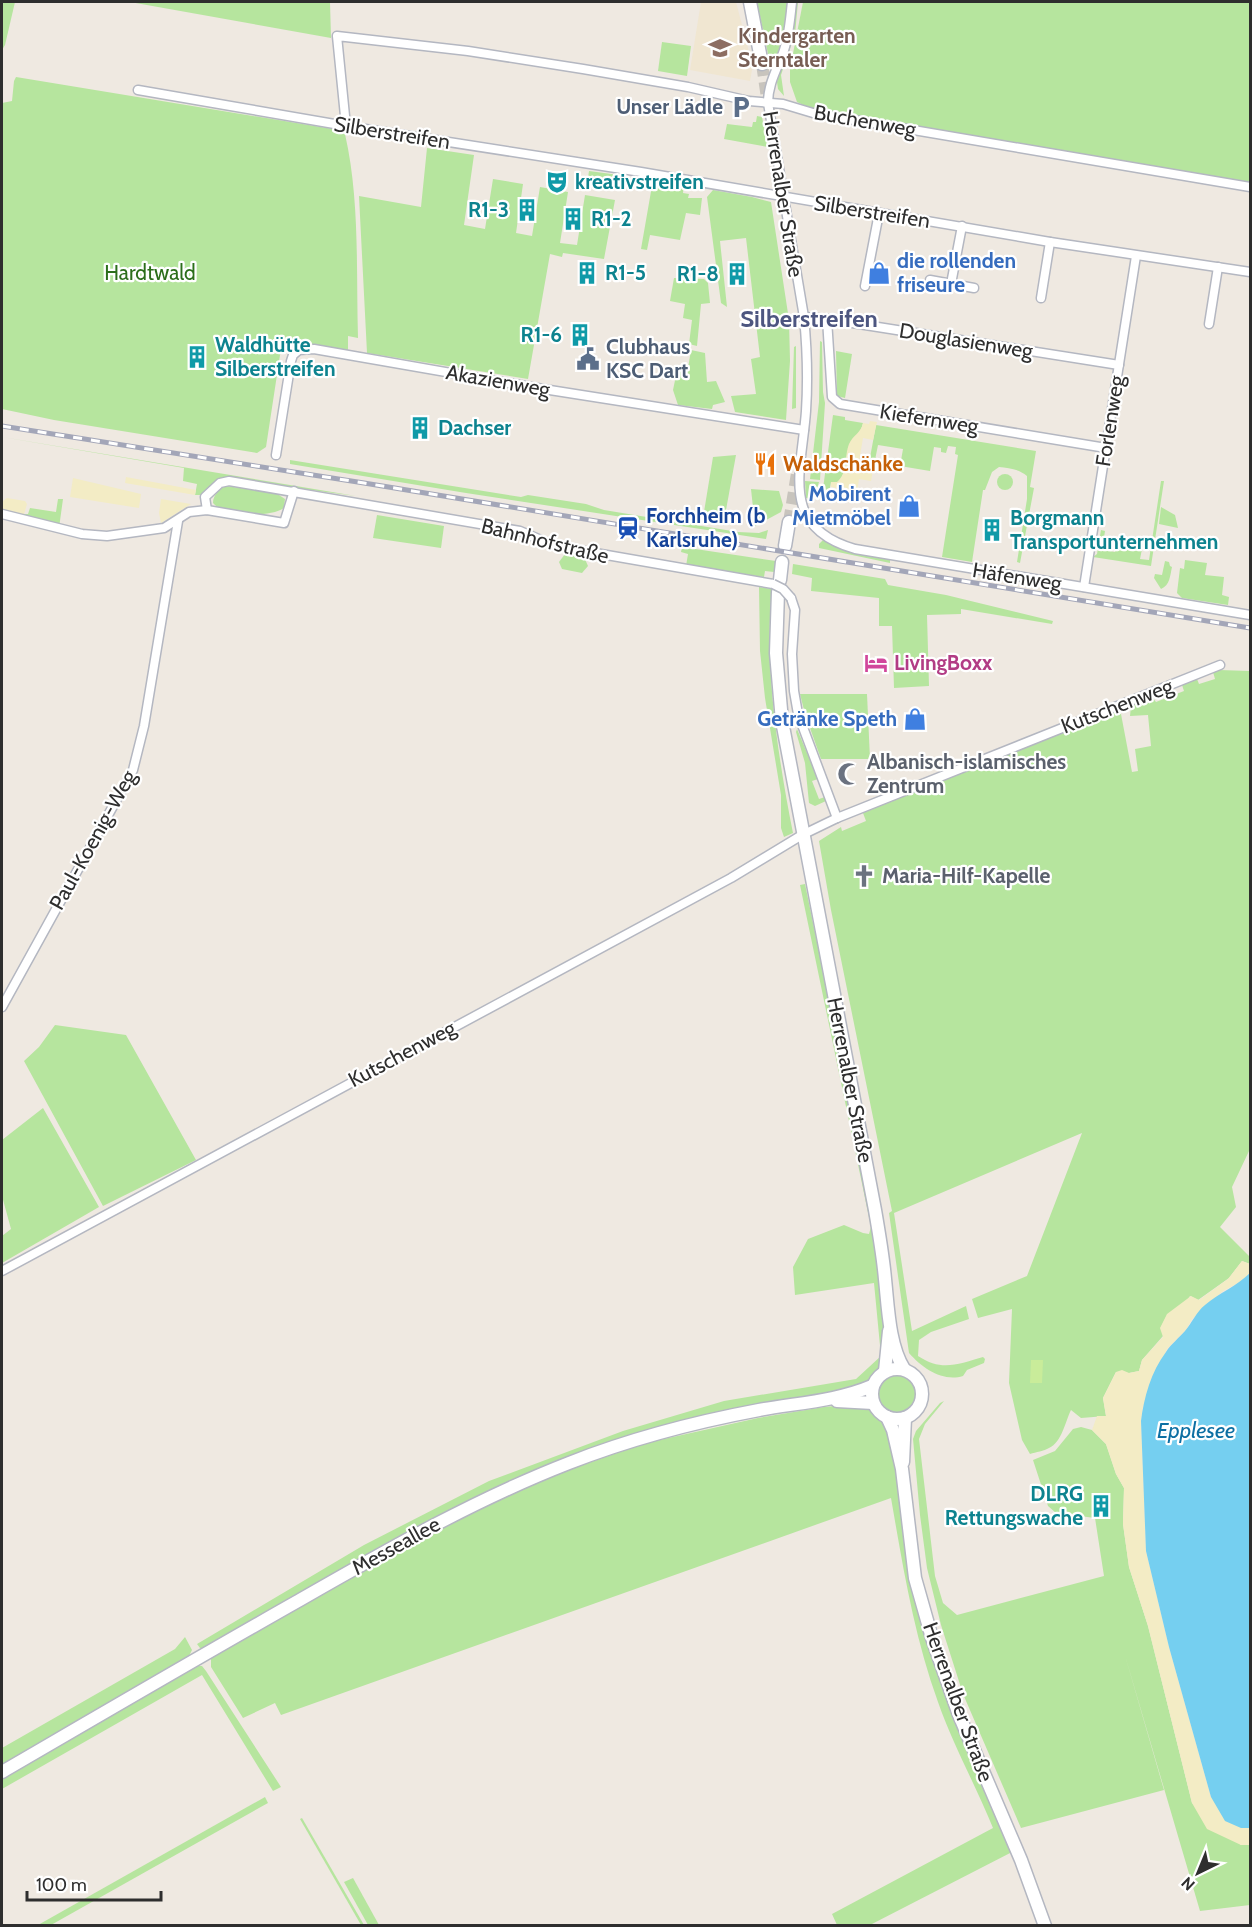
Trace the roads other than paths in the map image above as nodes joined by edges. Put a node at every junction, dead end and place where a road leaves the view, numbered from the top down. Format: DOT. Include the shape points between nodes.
graph roads {
  1 [pos="750,2"];
  2 [pos="792,2"];
  3 [pos="762,64"];
  4 [pos="138,90"];
  5 [pos="768,103"];
  6 [pos="346,126"];
  7 [pos="1251,187"];
  8 [pos="784,198"];
  9 [pos="879,213"];
  10 [pos="962,226"];
  11 [pos="1050,242"];
  12 [pos="1136,256"];
  13 [pos="1218,267"];
  14 [pos="1251,272"];
  15 [pos="930,280"];
  16 [pos="951,284"];
  17 [pos="865,286"];
  18 [pos="974,288"];
  19 [pos="1041,298"];
  20 [pos="808,318"];
  21 [pos="827,319"];
  22 [pos="1209,324"];
  23 [pos="1119,364"];
  24 [pos="804,430"];
  25 [pos="1106,448"];
  26 [pos="276,455"];
  27 [pos="294,491"];
  28 [pos="802,504"];
  29 [pos="207,510"];
  30 [pos="2,514"];
  31 [pos="178,521"];
  32 [pos="789,522"];
  33 [pos="785,546"];
  34 [pos="782,562"];
  35 [pos="777,586"];
  36 [pos="1084,587"];
  37 [pos="1251,615"];
  38 [pos="1220,665"];
  39 [pos="837,818"];
  40 [pos="808,832"];
  41 [pos="2,1007"];
  42 [pos="2,1271"];
  43 [pos="890,1327"];
  44 [pos="904,1370"];
  45 [pos="885,1371"];
  46 [pos="872,1386"];
  47 [pos="824,1400"];
  48 [pos="873,1403"];
  49 [pos="887,1418"];
  50 [pos="905,1418"];
  51 [pos="902,1470"];
  52 [pos="2,1772"];
  53 [pos="1045,1926"];
  1 -- 3 [label="street"];
  2 -- 5 [label="street, Herrenalber Straße" via="788,37 768,92"];
  4 -- 6 [label="street, Silberstreifen"];
  5 -- 6 [label="street, Buchenweg" via="572,67 337,36"];
  5 -- 7 [label="street, Buchenweg"];
  5 -- 8 [label="street, Herrenalber Straße"];
  6 -- 8 [label="street, Silberstreifen"];
  8 -- 9 [label="street, Silberstreifen"];
  8 -- 20 [label="street, Herrenalber Straße"];
  9 -- 10 [label="street, Silberstreifen"];
  9 -- 17 [label="street"];
  10 -- 11 [label="street, Silberstreifen"];
  10 -- 16 [label="street"];
  11 -- 12 [label="street, Silberstreifen"];
  11 -- 19 [label="street"];
  12 -- 13 [label="street, Silberstreifen"];
  12 -- 23 [label="street, Forlenweg"];
  13 -- 14 [label="street, Silberstreifen"];
  13 -- 22 [label="street"];
  15 -- 16 [label="street"];
  16 -- 18 [label="street"];
  20 -- 21 [label="street, Douglasienweg"];
  20 -- 24 [label="street, Herrenalber Straße"];
  21 -- 23 [label="street, Douglasienweg"];
  21 -- 25 [label="street, Kiefernweg" via="832,397 840,404"];
  23 -- 25 [label="street, Forlenweg"];
  24 -- 26 [label="street, Akazienweg" via="302,349 291,361"];
  24 -- 28 [label="street, Herrenalber Straße" via="798,487"];
  25 -- 36 [label="street, Forlenweg"];
  27 -- 29 [label="street, Bahnhofstraße" via="229,481 220,483 205,497"];
  27 -- 29 [label="street" via="284,523"];
  27 -- 35 [label="street, Bahnhofstraße" via="520,531 555,546 600,556"];
  28 -- 36 [label="street, Häfenweg" via="822,534 842,545"];
  29 -- 31 [label="street" via="189,512"];
  30 -- 31 [label="street" via="82,534 107,536 164,528"];
  31 -- 41 [label="street, Paul-Koenig-Weg" via="133,770"];
  32 -- 33 [label="street"];
  34 -- 35 [label="street, Herrenalber Straße"];
  35 -- 39 [label="street, Bahnhofstraße, bridge" via="791,598 795,610 792,654 798,714"];
  35 -- 40 [label="street, Herrenalber Straße" via="776,653 782,722"];
  36 -- 37 [label="street, Häfenweg"];
  38 -- 39 [label="street, Kutschenweg"];
  39 -- 40 [label="street, Kutschenweg"];
  40 -- 42 [label="street, Kutschenweg" via="731,878"];
  40 -- 43 [label="street, Herrenalber Straße" via="875,1210"];
  43 -- 44 [label="street, Herrenalber Straße"];
  43 -- 45 [label="street, Herrenalber Straße"];
  44 -- 45 [label="street"];
  44 -- 50 [label="street" via="918,1380 922,1393 916,1411"];
  45 -- 46 [label="street"];
  46 -- 47 [label="street, Messeallee"];
  46 -- 48 [label="street"];
  47 -- 48 [label="street, Messeallee"];
  47 -- 52 [label="street, Messeallee" via="666,1431 513,1485 384,1552"];
  48 -- 49 [label="street"];
  49 -- 50 [label="street"];
  49 -- 51 [label="street, Herrenalber Straße"];
  50 -- 51 [label="street, Herrenalber Straße"];
  51 -- 53 [label="street, Herrenalber Straße" via="915,1578 932,1638 958,1716 1021,1860"];
}
